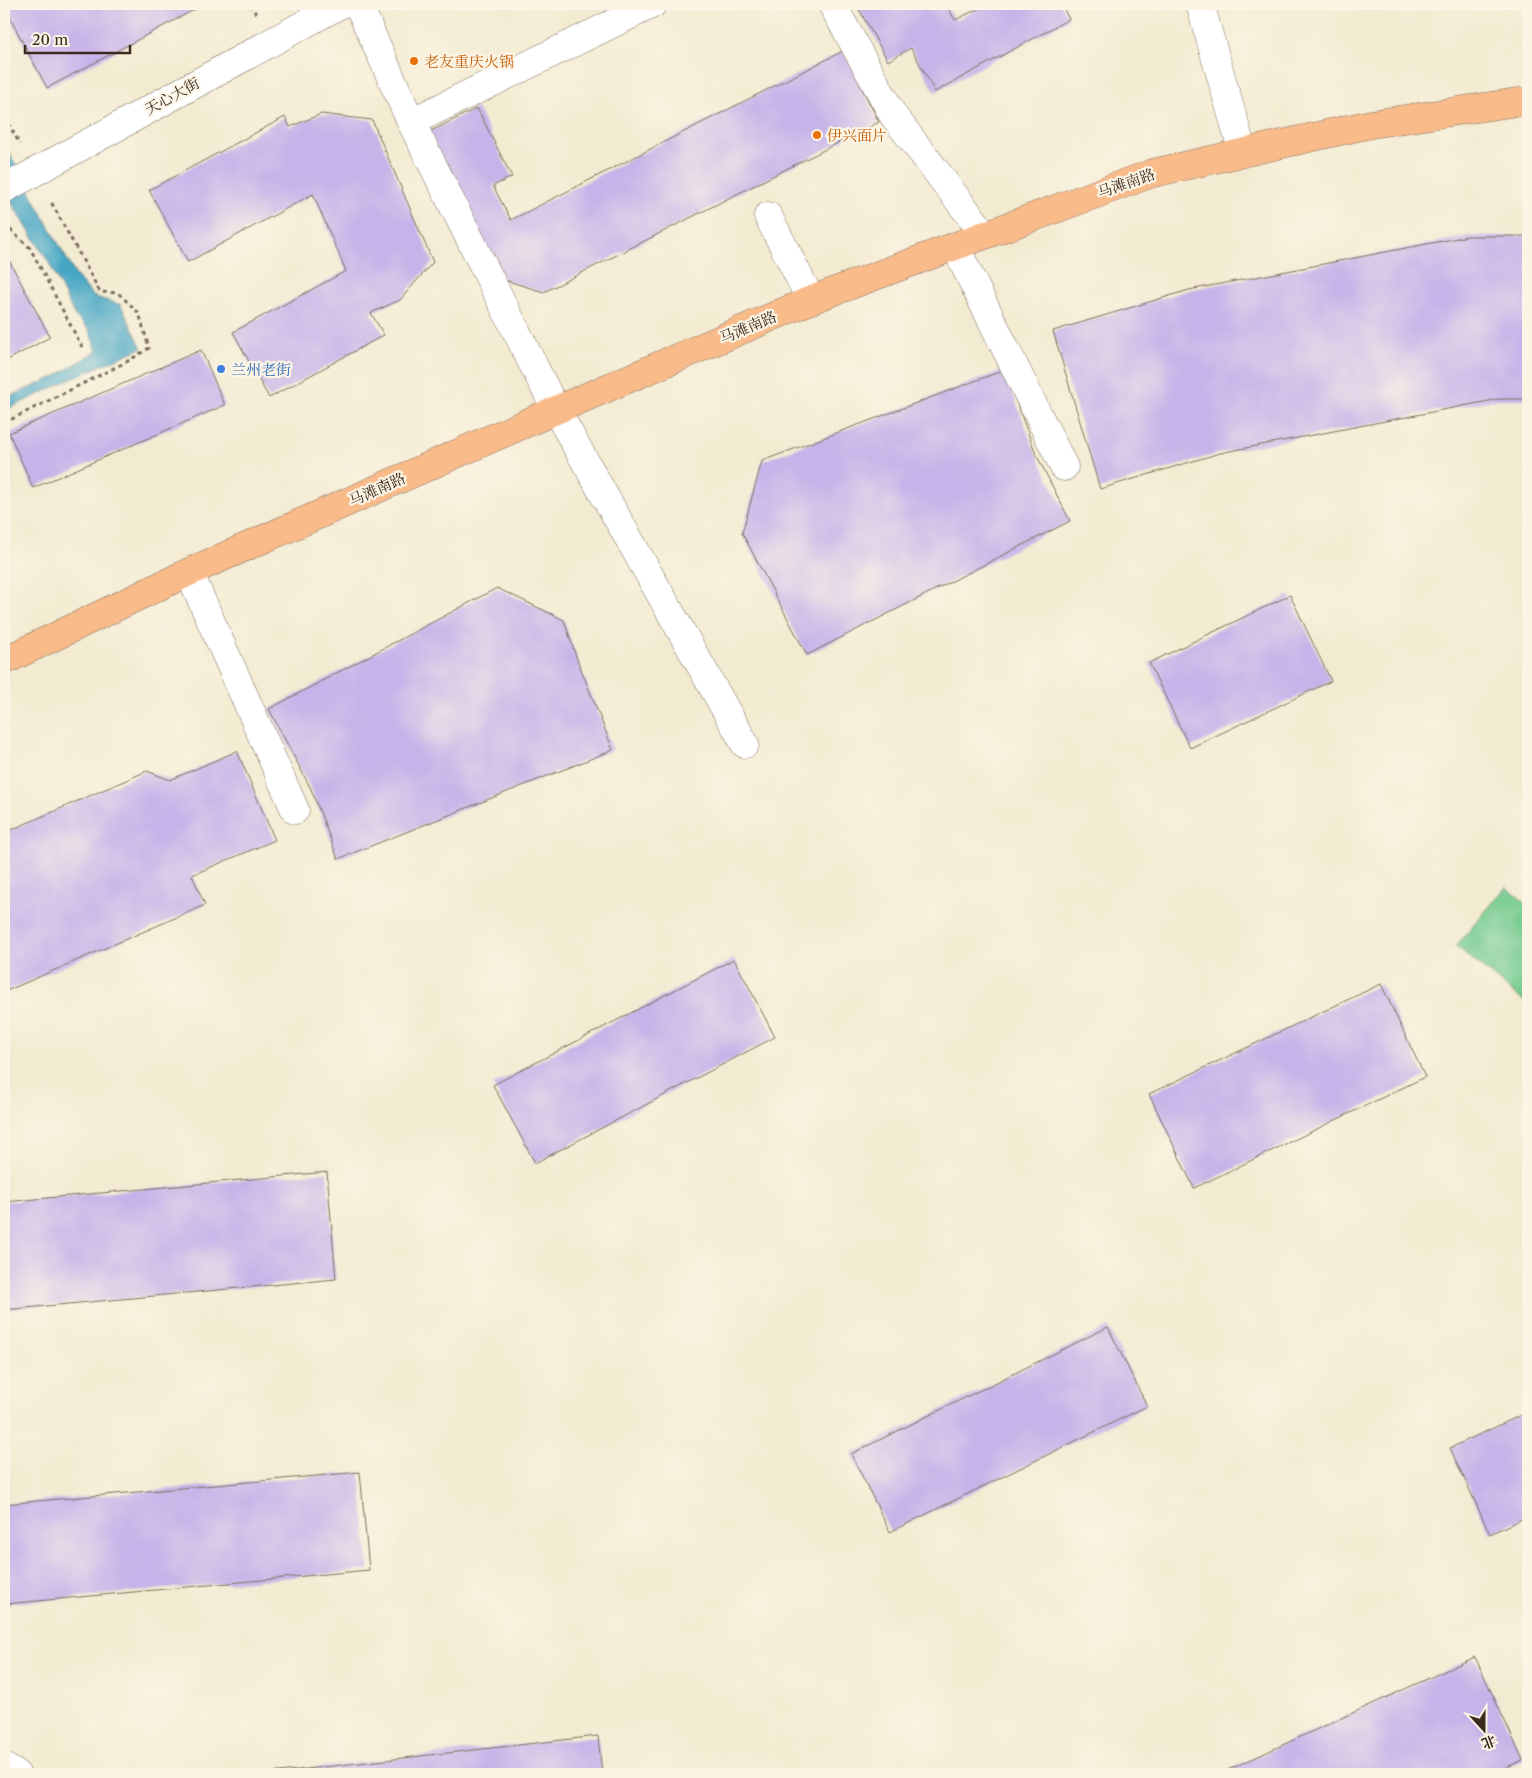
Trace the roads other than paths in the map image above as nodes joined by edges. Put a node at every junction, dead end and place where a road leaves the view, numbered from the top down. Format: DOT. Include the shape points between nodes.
graph roads {
  1 [pos="341,4"];
  2 [pos="358,4"];
  3 [pos="653,4"];
  4 [pos="832,4"];
  5 [pos="1200,4"];
  6 [pos="1528,102"];
  7 [pos="411,122"];
  8 [pos="1243,153"];
  9 [pos="21,180"];
  10 [pos="768,216"];
  11 [pos="985,235"];
  12 [pos="956,246"];
  13 [pos="811,300"];
  14 [pos="556,410"];
  15 [pos="1064,467"];
  16 [pos="189,572"];
  17 [pos="4,661"];
  18 [pos="745,744"];
  19 [pos="295,810"];
  20 [pos="4,1767"];
  21 [pos="16,1774"];
  1 -- 9 [label="street, 天心大街"];
  2 -- 7 [label="street"];
  3 -- 7 [label="street"];
  4 -- 11 [label="street" via="893,115"];
  5 -- 8 [label="street"];
  6 -- 8 [label="main road, 马滩南路" via="1372,124"];
  7 -- 14 [label="street"];
  8 -- 11 [label="main road, 马滩南路" via="1153,173"];
  10 -- 13 [label="street"];
  11 -- 12 [label="main road, 马滩南路"];
  12 -- 13 [label="main road, 马滩南路"];
  12 -- 15 [label="street"];
  13 -- 14 [label="main road, 马滩南路"];
  14 -- 16 [label="main road, 马滩南路"];
  14 -- 18 [label="street"];
  16 -- 17 [label="main road, 马滩南路"];
  16 -- 19 [label="street"];
  20 -- 21 [label="street"];
}
